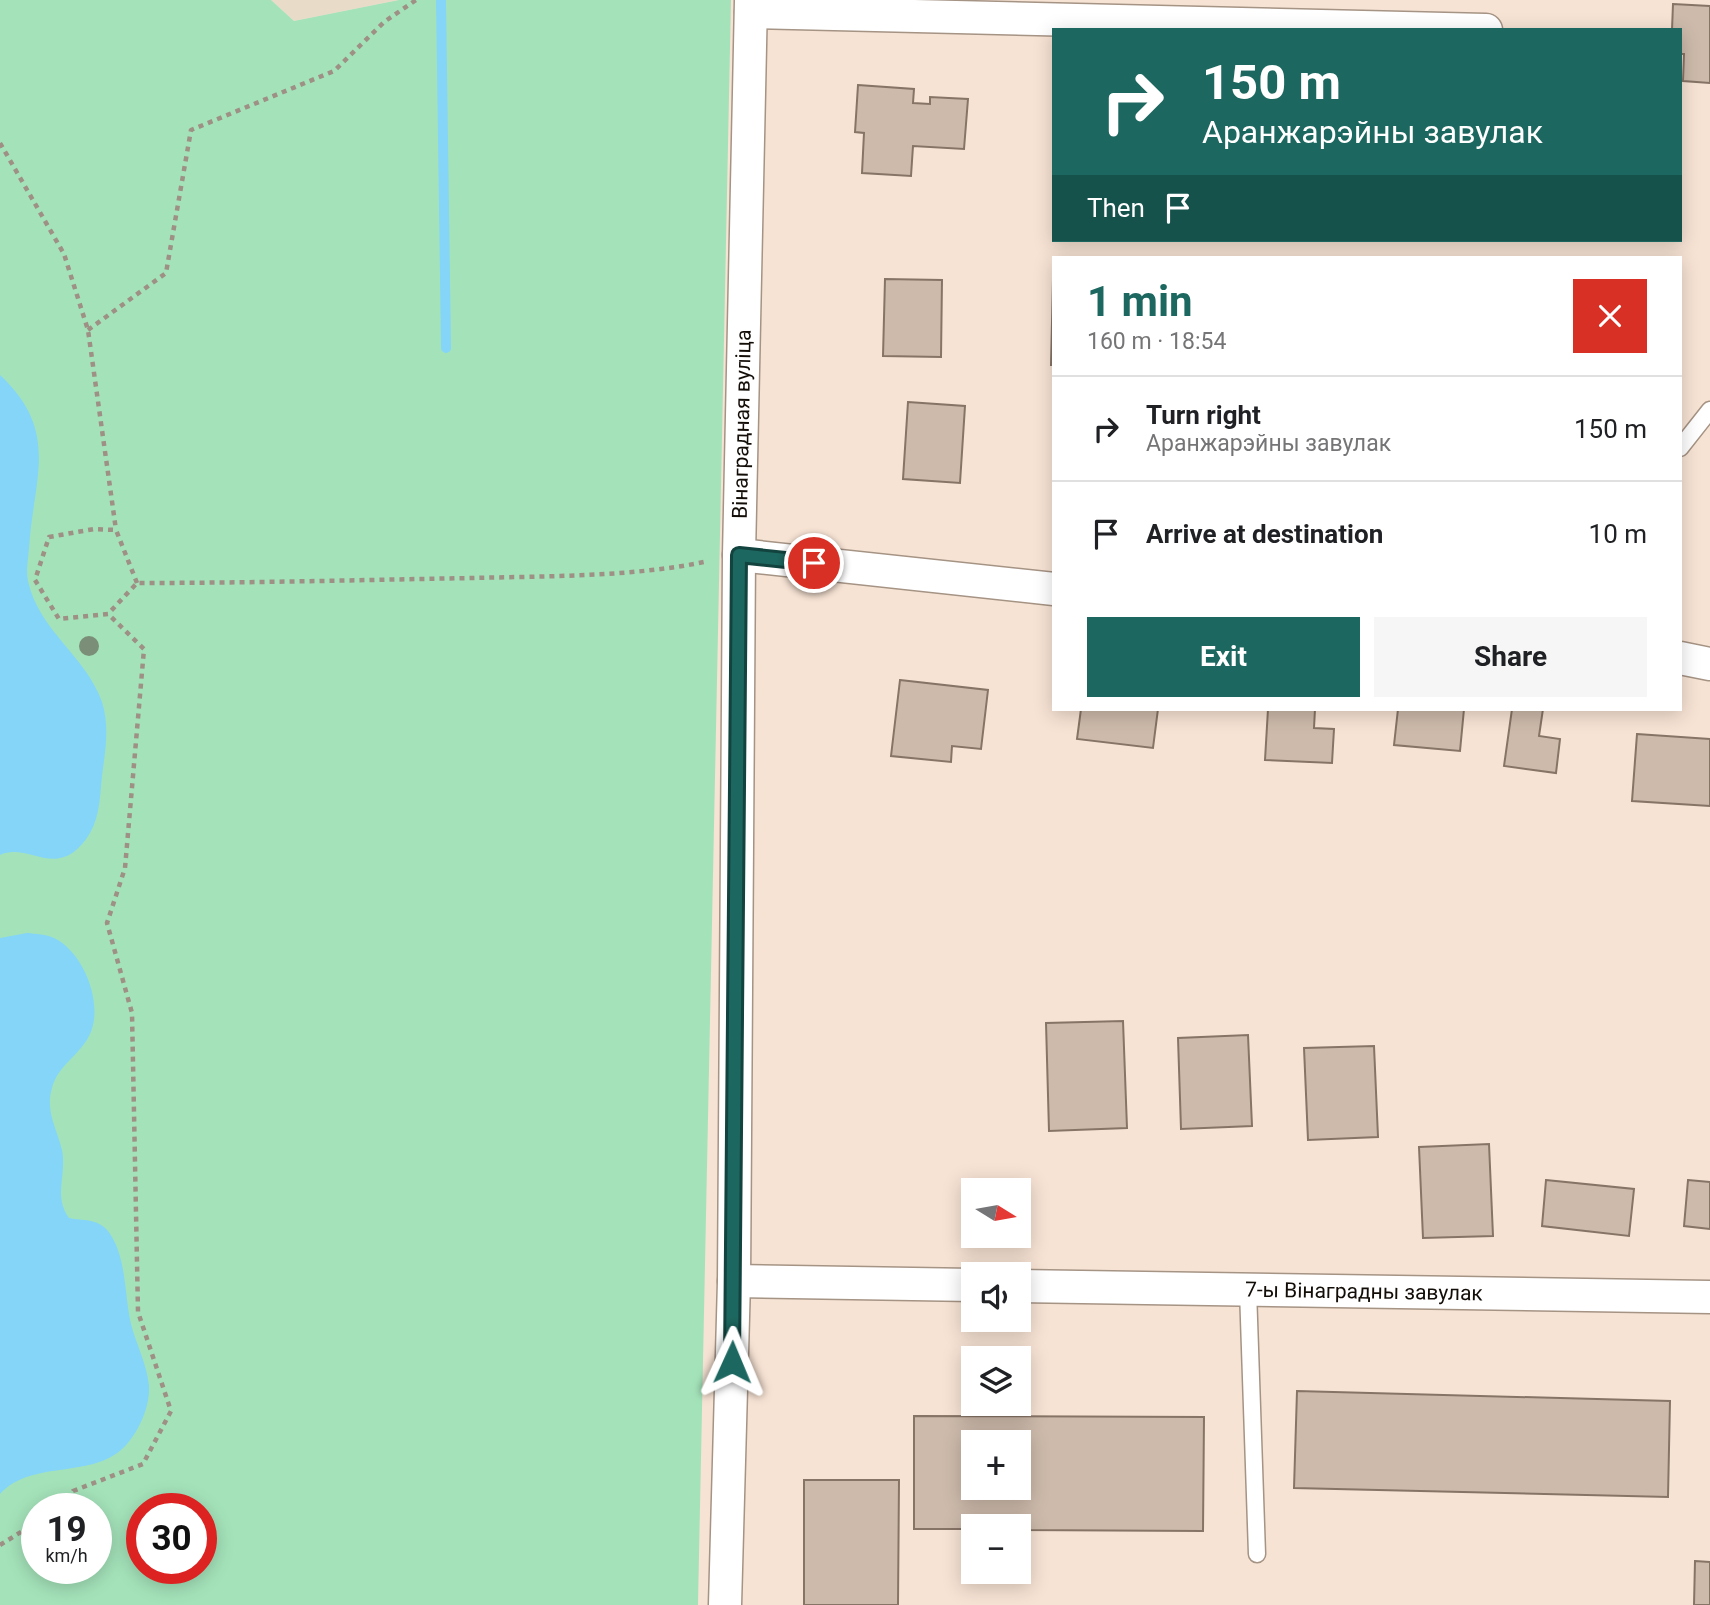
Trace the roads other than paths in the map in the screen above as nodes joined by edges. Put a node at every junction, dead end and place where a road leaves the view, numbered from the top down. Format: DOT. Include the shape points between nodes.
graph roads {
  1 [pos="751,6"];
  2 [pos="1425,28"];
  3 [pos="1710,410"];
  4 [pos="1682,445"];
  5 [pos="739,555"];
  6 [pos="1052,589"];
  7 [pos="1682,658"];
  8 [pos="1710,664"];
  9 [pos="734,1281"];
  10 [pos="961,1285"];
  11 [pos="1031,1286"];
  12 [pos="1248,1290"];
  13 [pos="1710,1297"];
  14 [pos="1257,1554"];
  15 [pos="725,1605"];
  1 -- 2 [label="street"];
  1 -- 5 [label="street, Вінаградная вуліца"];
  3 -- 4 [label="lane"];
  5 -- 6 [label="street"];
  5 -- 9 [label="street, Вінаградная вуліца"];
  7 -- 8 [label="street"];
  9 -- 10 [label="street"];
  9 -- 15 [label="street, Вінаградная вуліца"];
  11 -- 12 [label="street, 7-ы Вінаградны завулак"];
  12 -- 13 [label="street, 7-ы Вінаградны завулак"];
  12 -- 14 [label="lane"];
}
